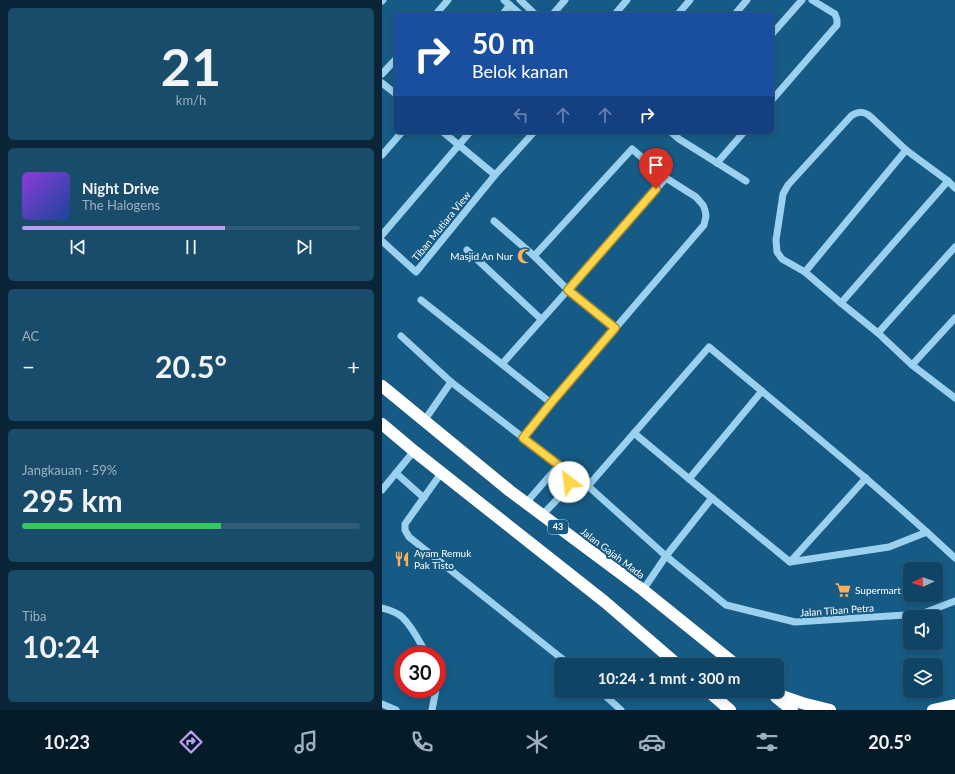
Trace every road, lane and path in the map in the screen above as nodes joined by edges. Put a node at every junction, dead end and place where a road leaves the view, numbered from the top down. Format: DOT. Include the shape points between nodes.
graph roads {
  1 [pos="448,0"];
  2 [pos="504,0"];
  3 [pos="520,0"];
  4 [pos="565,0"];
  5 [pos="627,0"];
  6 [pos="690,0"];
  7 [pos="747,0"];
  8 [pos="802,0"];
  9 [pos="812,0"];
  10 [pos="510,5"];
  11 [pos="438,12"];
  12 [pos="504,12"];
  13 [pos="518,12"];
  14 [pos="533,12"];
  15 [pos="555,12"];
  16 [pos="617,12"];
  17 [pos="680,12"];
  18 [pos="737,12"];
  19 [pos="774,32"];
  20 [pos="394,61"];
  21 [pos="382,74"];
  22 [pos="382,84"];
  23 [pos="394,93"];
  24 [pos="774,98"];
  25 [pos="400,134"];
  26 [pos="445,134"];
  27 [pos="468,134"];
  28 [pos="532,134"];
  29 [pos="673,134"];
  30 [pos="683,134"];
  31 [pos="742,134"];
  32 [pos="679,139"];
  33 [pos="458,145"];
  34 [pos="906,150"];
  35 [pos="382,154"];
  36 [pos="717,163"];
  37 [pos="495,175"];
  38 [pos="666,178"];
  39 [pos="746,181"];
  40 [pos="948,181"];
  41 [pos="955,188"];
  42 [pos="494,221"];
  43 [pos="382,234"];
  44 [pos="382,241"];
  45 [pos="955,247"];
  46 [pos="467,250"];
  47 [pos="534,256"];
  48 [pos="805,272"];
  49 [pos="568,290"];
  50 [pos="421,300"];
  51 [pos="841,303"];
  52 [pos="955,318"];
  53 [pos="541,319"];
  54 [pos="615,328"];
  55 [pos="878,333"];
  56 [pos="401,336"];
  57 [pos="502,364"];
  58 [pos="912,365"];
  59 [pos="451,382"];
  60 [pos="382,386"];
  61 [pos="762,392"];
  62 [pos="953,394"];
  63 [pos="551,403"];
  64 [pos="424,421"];
  65 [pos="382,424"];
  66 [pos="634,433"];
  67 [pos="523,438"];
  68 [pos="414,451"];
  69 [pos="559,465"];
  70 [pos="442,472"];
  71 [pos="396,473"];
  72 [pos="689,478"];
  73 [pos="866,478"];
  74 [pos="382,490"];
  75 [pos="424,498"];
  76 [pos="712,498"];
  77 [pos="526,503"];
  78 [pos="542,515"];
  79 [pos="927,532"];
  80 [pos="666,556"];
  81 [pos="955,558"];
  82 [pos="790,562"];
  83 [pos="643,590"];
  84 [pos="955,601"];
  85 [pos="382,608"];
  86 [pos="422,646"];
  87 [pos="561,658"];
  88 [pos="670,658"];
  89 [pos="727,658"];
  90 [pos="784,697"];
  91 [pos="434,698"];
  92 [pos="608,698"];
  93 [pos="716,698"];
  94 [pos="777,698"];
  95 [pos="382,704"];
  96 [pos="955,705"];
  97 [pos="396,710"];
  98 [pos="432,710"];
  99 [pos="621,710"];
  100 [pos="730,710"];
  101 [pos="792,710"];
  102 [pos="830,710"];
  103 [pos="933,710"];
  1 -- 11 [label="street"];
  2 -- 10 [label="street"];
  3 -- 14 [label="street"];
  4 -- 15 [label="street"];
  5 -- 16 [label="street"];
  6 -- 17 [label="street"];
  7 -- 18 [label="street"];
  8 -- 19 [label="street"];
  9 -- 24 [label="street" via="835,14 837,25"];
  10 -- 12 [label="street"];
  10 -- 13 [label="street"];
  20 -- 21 [label="street"];
  22 -- 23 [label="street"];
  25 -- 35 [label="street"];
  26 -- 33 [label="street"];
  27 -- 33 [label="street"];
  28 -- 37 [label="street, Tiban Mutiara View"];
  29 -- 32 [label="street"];
  30 -- 32 [label="street"];
  31 -- 36 [label="street"];
  32 -- 36 [label="street"];
  33 -- 37 [label="street"];
  33 -- 43 [label="street"];
  34 -- 40 [label="street"];
  34 -- 48 [label="street"];
  34 -- 48 [label="street" via="866,113 855,113 788,185 781,204 777,252 782,259"];
  36 -- 39 [label="street"];
  37 -- 44 [label="street, Tiban Mutiara View" via="416,272"];
  38 -- 47 [label="street" via="632,149"];
  38 -- 49 [label="street"];
  38 -- 54 [label="street" via="703,204 706,216 704,224"];
  40 -- 41 [label="street"];
  40 -- 51 [label="street"];
  42 -- 47 [label="street"];
  45 -- 55 [label="street"];
  46 -- 53 [label="street"];
  47 -- 49 [label="street"];
  48 -- 51 [label="street"];
  49 -- 53 [label="street"];
  49 -- 54 [label="street"];
  50 -- 57 [label="street"];
  51 -- 55 [label="street"];
  52 -- 58 [label="street"];
  53 -- 57 [label="street"];
  54 -- 63 [label="street"];
  55 -- 58 [label="street"];
  56 -- 59 [label="street"];
  57 -- 63 [label="street"];
  58 -- 62 [label="street"];
  59 -- 64 [label="street"];
  59 -- 67 [label="street"];
  60 -- 64 [label="highway, Jalan Gajah Mada / 43"];
  61 -- 66 [label="street, Jalan Tiban Petra" via="709,347"];
  61 -- 72 [label="street"];
  61 -- 73 [label="street, Jalan Tiban Petra"];
  63 -- 67 [label="street"];
  64 -- 77 [label="highway, Jalan Gajah Mada / 43"];
  65 -- 68 [label="highway"];
  66 -- 72 [label="street"];
  66 -- 80 [label="street, Jalan Tiban Petra" via="588,486"];
  67 -- 69 [label="street"];
  68 -- 70 [label="highway"];
  68 -- 71 [label="street"];
  69 -- 77 [label="street"];
  69 -- 78 [label="street" via="569,474 567,488"];
  70 -- 75 [label="street"];
  70 -- 88 [label="highway" via="605,602"];
  71 -- 74 [label="street"];
  71 -- 75 [label="street"];
  72 -- 76 [label="street"];
  73 -- 79 [label="street, Jalan Tiban Petra"];
  73 -- 82 [label="street"];
  75 -- 87 [label="street" via="405,524 409,537"];
  76 -- 80 [label="street"];
  76 -- 82 [label="street"];
  77 -- 78 [label="highway, Jalan Gajah Mada / 43"];
  78 -- 83 [label="highway, Jalan Gajah Mada / 43"];
  79 -- 81 [label="street, Jalan Tiban Petra"];
  79 -- 82 [label="street" via="889,547"];
  80 -- 83 [label="street"];
  80 -- 84 [label="street, Jalan Tiban Petra" via="726,605 795,622 921,614"];
  83 -- 89 [label="highway, Jalan Gajah Mada / 43"];
  85 -- 86 [label="street" via="402,617"];
  90 -- 102 [label="highway"];
  91 -- 98 [label="street"];
  92 -- 99 [label="street"];
  93 -- 100 [label="highway"];
  94 -- 101 [label="highway"];
  95 -- 97 [label="street"];
  96 -- 103 [label="highway"];
}
